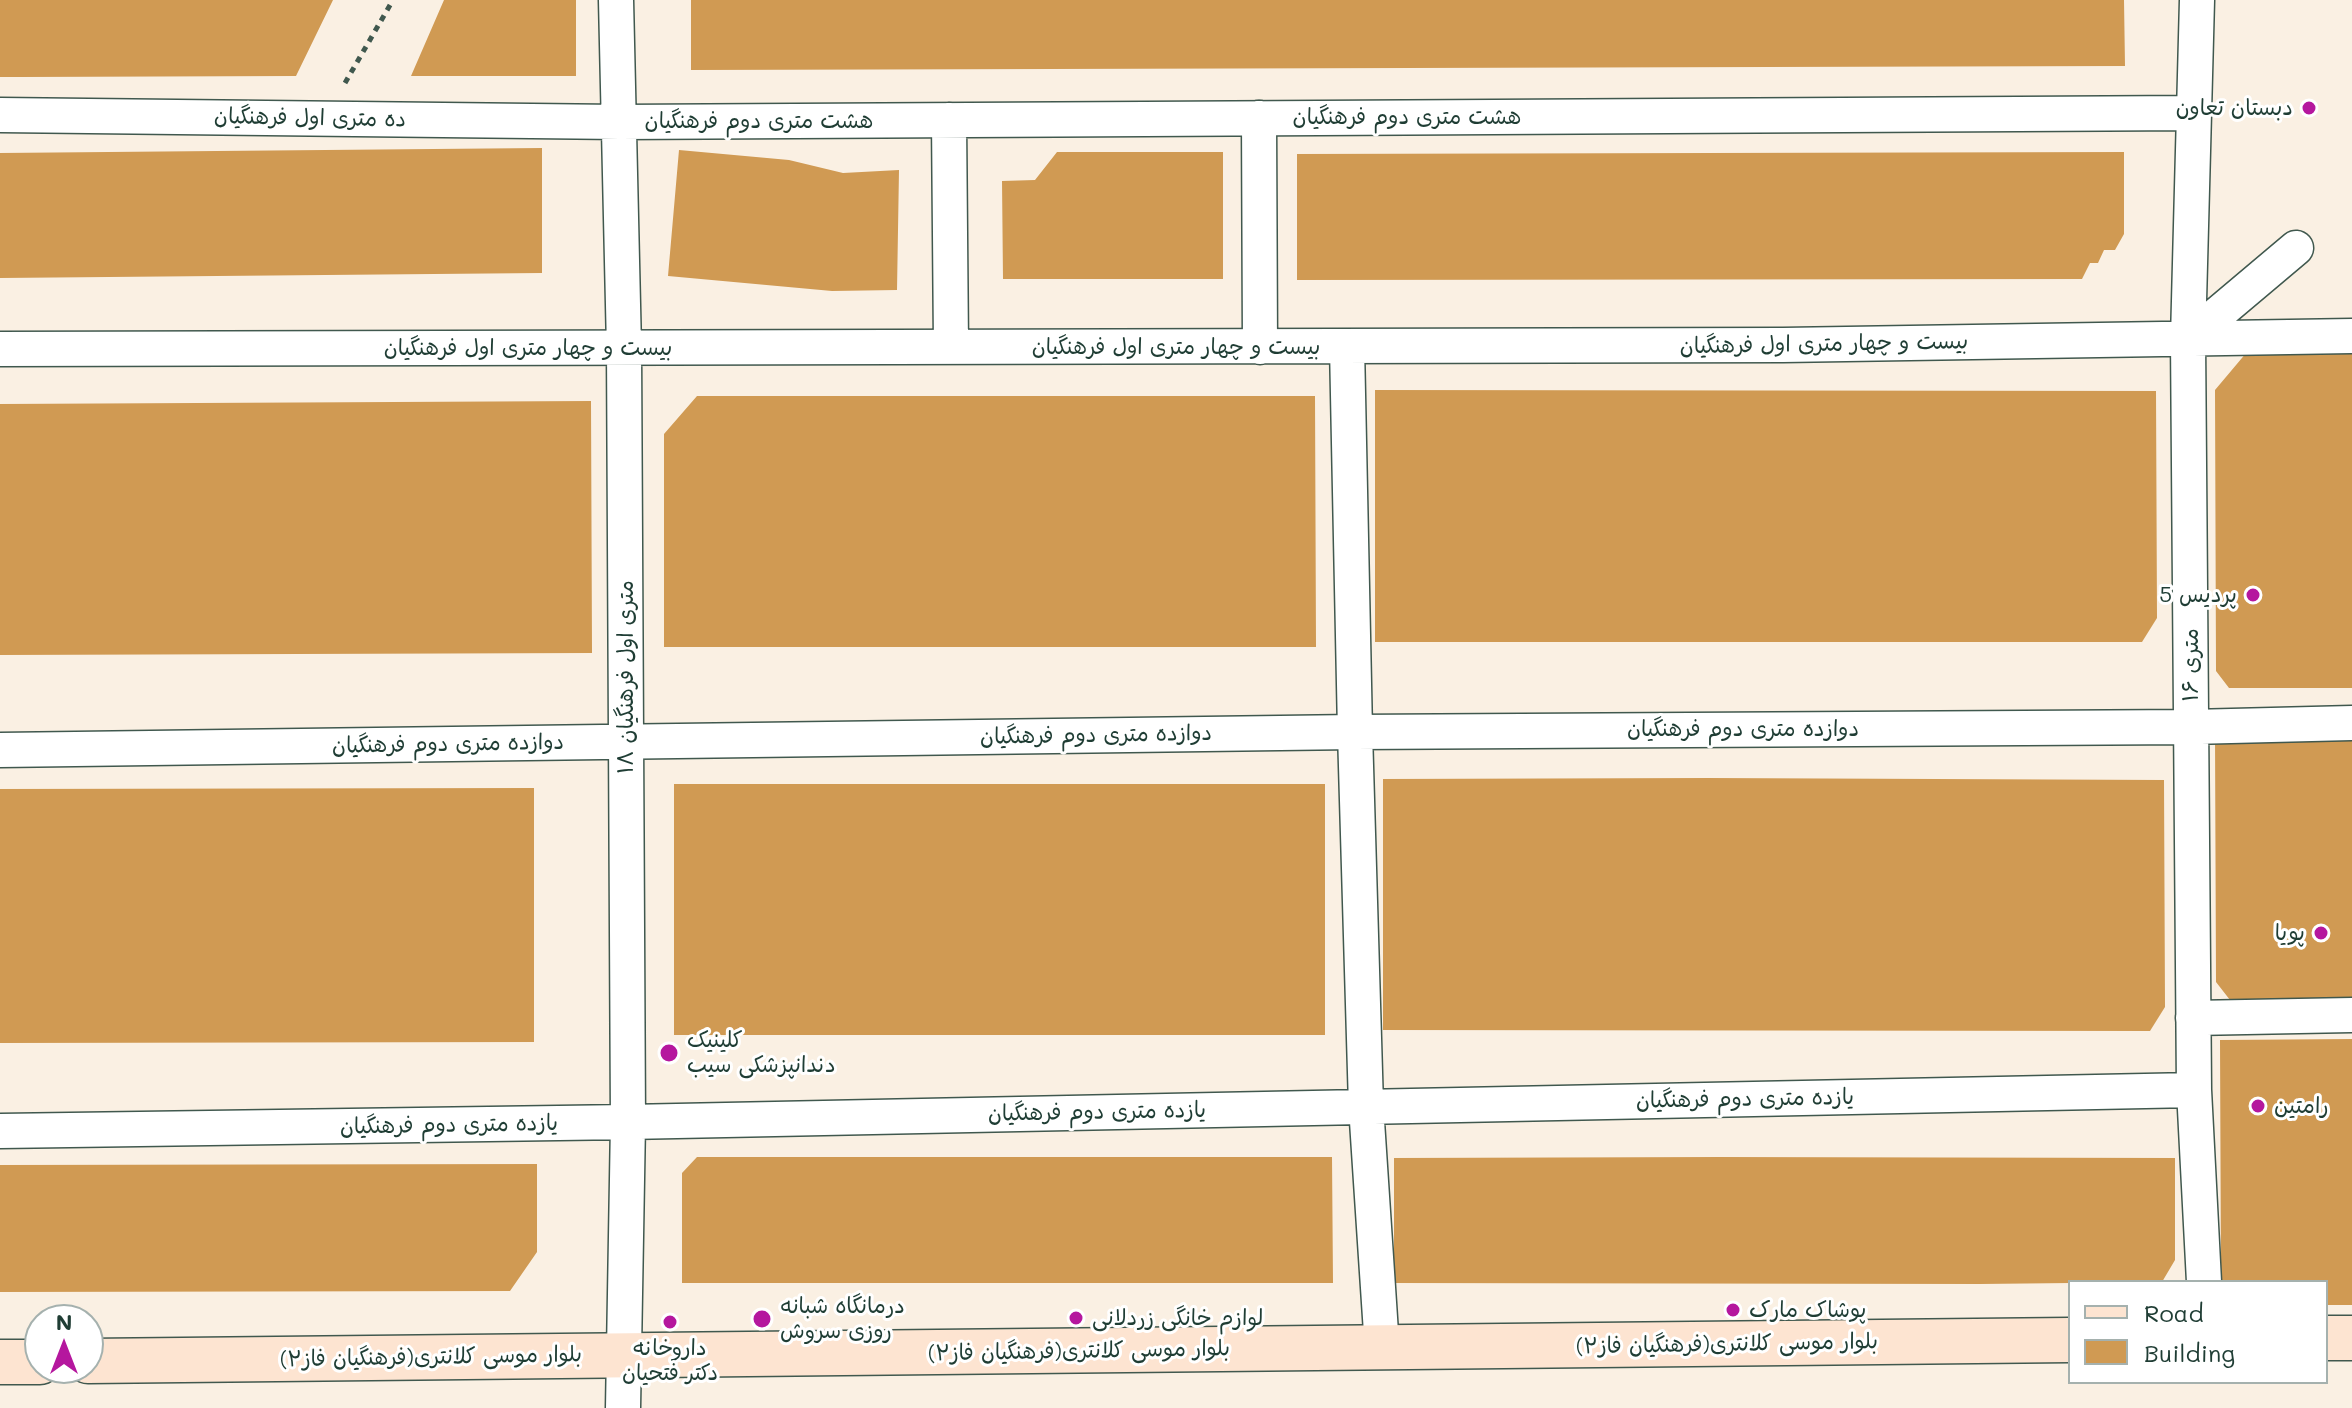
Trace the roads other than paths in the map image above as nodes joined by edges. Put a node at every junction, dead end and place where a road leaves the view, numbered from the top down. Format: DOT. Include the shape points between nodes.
graph roads {
  1 [pos="616,0"];
  2 [pos="2197,0"];
  3 [pos="2193,113"];
  4 [pos="0,115"];
  5 [pos="1259,118"];
  6 [pos="949,120"];
  7 [pos="620,122"];
  8 [pos="2296,248"];
  9 [pos="2352,336"];
  10 [pos="2188,339"];
  11 [pos="1347,346"];
  12 [pos="951,347"];
  13 [pos="1260,347"];
  14 [pos="624,348"];
  15 [pos="0,349"];
  16 [pos="2352,723"];
  17 [pos="2191,727"];
  18 [pos="1355,732"];
  19 [pos="626,741"];
  20 [pos="0,750"];
  21 [pos="2352,1015"];
  22 [pos="2193,1018"];
  23 [pos="2194,1090"];
  24 [pos="1366,1106"];
  25 [pos="628,1122"];
  26 [pos="0,1131"];
  27 [pos="2204,1280"];
  28 [pos="2328,1338"];
  29 [pos="2352,1338"];
  30 [pos="2068,1340"];
  31 [pos="1382,1348"];
  32 [pos="625,1355"];
  33 [pos="104,1361"];
  34 [pos="0,1362"];
  35 [pos="24,1362"];
  36 [pos="623,1408"];
  1 -- 7 [label="street, ۱۸ متری اول فرهنگیان"];
  2 -- 3 [label="street, ۱۶ متری"];
  3 -- 5 [label="street, هشت متری دوم فرهنگیان"];
  3 -- 10 [label="street, ۱۶ متری"];
  4 -- 7 [label="street, ده متری اول فرهنگیان"];
  5 -- 6 [label="street, هشت متری دوم فرهنگیان"];
  5 -- 13 [label="street"];
  6 -- 7 [label="street, هشت متری دوم فرهنگیان"];
  6 -- 12 [label="street"];
  7 -- 14 [label="street, ۱۸ متری اول فرهنگیان"];
  8 -- 10 [label="street"];
  9 -- 10 [label="street, بیست و چهار متری اول فرهنگیان"];
  10 -- 11 [label="street, بیست و چهار متری اول فرهنگیان"];
  10 -- 17 [label="street, ۱۶ متری"];
  11 -- 13 [label="street, بیست و چهار متری اول فرهنگیان"];
  11 -- 18 [label="street"];
  12 -- 13 [label="street, بیست و چهار متری اول فرهنگیان"];
  12 -- 14 [label="street, بیست و چهار متری اول فرهنگیان"];
  14 -- 15 [label="street, بیست و چهار متری اول فرهنگیان"];
  14 -- 19 [label="street, ۱۸ متری اول فرهنگیان"];
  16 -- 17 [label="street, دوازده متری دوم فرهنگیان"];
  17 -- 18 [label="street, دوازده متری دوم فرهنگیان"];
  17 -- 22 [label="street, ۱۶ متری"];
  18 -- 19 [label="street, دوازده متری دوم فرهنگیان"];
  18 -- 24 [label="street"];
  19 -- 20 [label="street, دوازده متری دوم فرهنگیان"];
  19 -- 25 [label="street, ۱۸ متری اول فرهنگیان"];
  21 -- 22 [label="street"];
  22 -- 23 [label="street, ۱۶ متری"];
  23 -- 24 [label="street, یازده متری دوم فرهنگیان"];
  23 -- 27 [label="street, ۱۶ متری"];
  24 -- 25 [label="street, یازده متری دوم فرهنگیان"];
  24 -- 31 [label="street"];
  25 -- 26 [label="street, یازده متری دوم فرهنگیان"];
  25 -- 32 [label="street, ۱۸ متری اول فرهنگیان"];
  28 -- 29 [label="main road"];
  30 -- 31 [label="main road, بلوار موسی کلانتری(فرهنگیان فاز۲)"];
  31 -- 32 [label="main road, بلوار موسی کلانتری(فرهنگیان فاز۲)"];
  32 -- 33 [label="main road, بلوار موسی کلانتری(فرهنگیان فاز۲)"];
  32 -- 36 [label="street, ۱۸ متری اول فرهنگیان"];
  34 -- 35 [label="main road"];
}
